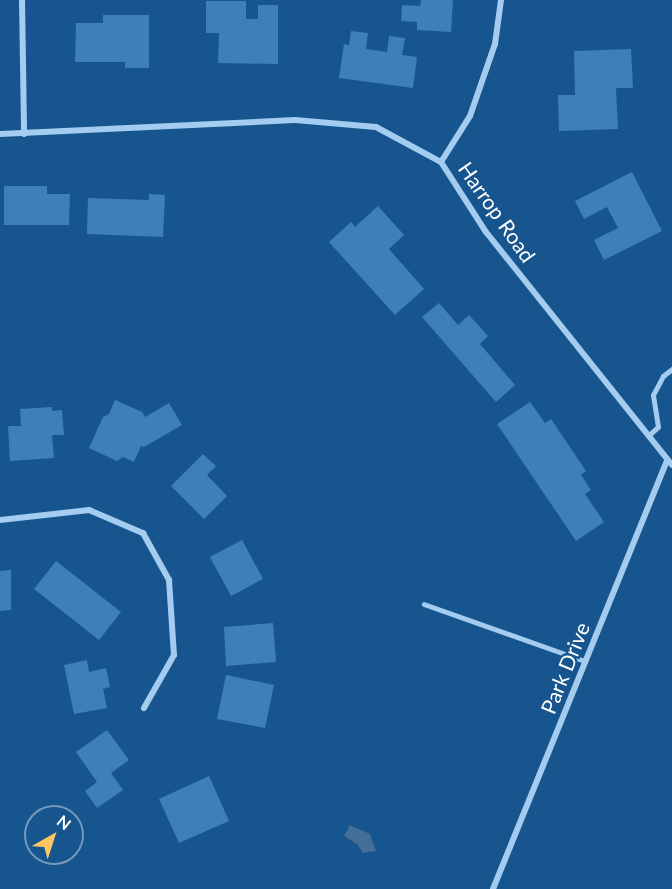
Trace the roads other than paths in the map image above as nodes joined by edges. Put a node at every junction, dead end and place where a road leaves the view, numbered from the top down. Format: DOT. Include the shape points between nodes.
graph roads {
  1 [pos="22,0"];
  2 [pos="501,0"];
  3 [pos="0,134"];
  4 [pos="24,134"];
  5 [pos="441,162"];
  6 [pos="672,369"];
  7 [pos="648,436"];
  8 [pos="670,462"];
  9 [pos="0,520"];
  10 [pos="424,604"];
  11 [pos="585,661"];
  12 [pos="144,708"];
  13 [pos="493,889"];
  1 -- 4 [label="street"];
  2 -- 5 [label="street" via="495,44 470,116"];
  3 -- 4 [label="street, Harrop Road"];
  4 -- 5 [label="street, Harrop Road" via="295,120 376,127"];
  5 -- 7 [label="street, Harrop Road" via="486,232"];
  6 -- 7 [label="lane" via="663,376 653,395 658,427"];
  7 -- 8 [label="street, Harrop Road"];
  8 -- 11 [label="street, Park Drive"];
  9 -- 12 [label="street" via="89,510 142,533 169,580 174,656"];
  10 -- 11 [label="lane"];
  11 -- 13 [label="street, Park Drive"];
}
